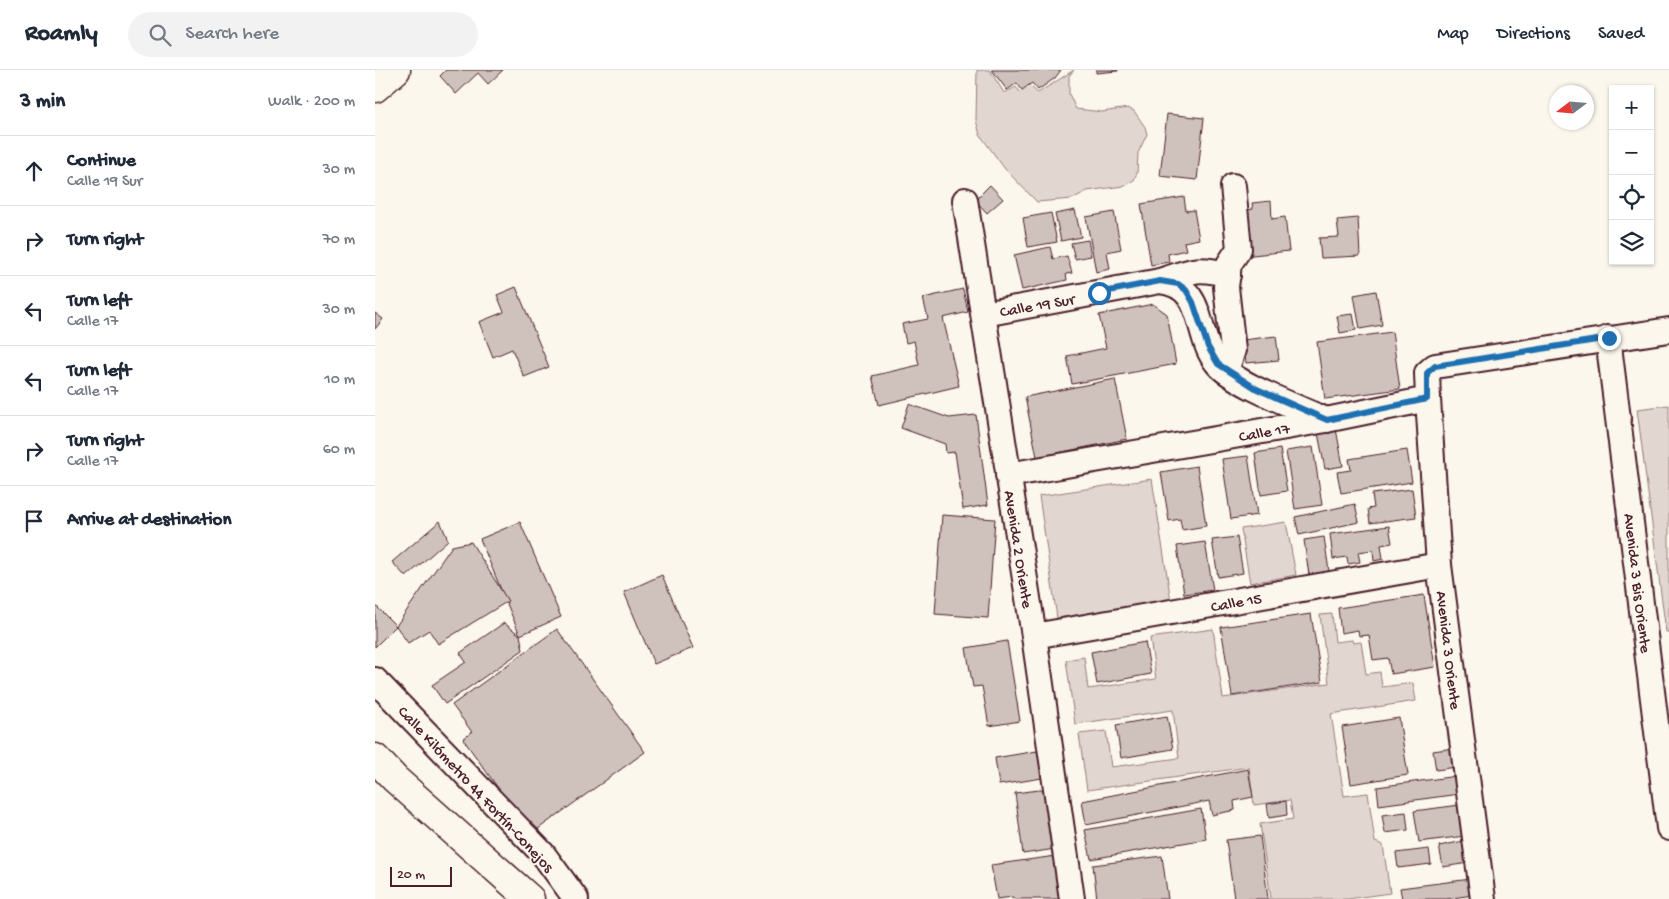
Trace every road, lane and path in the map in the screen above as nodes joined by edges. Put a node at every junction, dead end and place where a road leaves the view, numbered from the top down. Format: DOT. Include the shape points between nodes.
graph roads {
  1 [pos="396,70"];
  2 [pos="375,88"];
  3 [pos="1233,186"];
  4 [pos="965,200"];
  5 [pos="1228,275"];
  6 [pos="1169,283"];
  7 [pos="984,314"];
  8 [pos="1669,330"];
  9 [pos="1609,338"];
  10 [pos="1226,371"];
  11 [pos="1427,399"];
  12 [pos="1327,420"];
  13 [pos="1008,475"];
  14 [pos="1439,565"];
  15 [pos="1033,636"];
  16 [pos="375,680"];
  17 [pos="375,758"];
  18 [pos="1669,828"];
  19 [pos="530,899"];
  20 [pos="576,899"];
  21 [pos="1072,899"];
  22 [pos="1483,899"];
  1 -- 2 [label="main road"];
  3 -- 5 [label="street" via="1239,249 1229,264"];
  4 -- 7 [label="street, Avenida 2 Oriente"];
  5 -- 6 [label="street, Calle 19 Sur" via="1207,269 1195,270"];
  5 -- 10 [label="street" via="1226,288 1233,350"];
  6 -- 7 [label="street, Calle 19 Sur"];
  6 -- 10 [label="street" via="1186,290 1213,357"];
  7 -- 13 [label="street, Avenida 2 Oriente"];
  8 -- 9 [label="street"];
  9 -- 11 [label="street" via="1435,366 1427,373"];
  9 -- 18 [label="street, Avenida 3 Bis Oriente"];
  10 -- 12 [label="street" via="1257,389"];
  11 -- 12 [label="street, Calle 17"];
  11 -- 14 [label="street, Avenida 3 Oriente"];
  12 -- 13 [label="street, Calle 17"];
  13 -- 15 [label="street, Avenida 2 Oriente"];
  14 -- 15 [label="street, Calle 15"];
  14 -- 22 [label="street, Avenida 3 Oriente"];
  15 -- 21 [label="street, Avenida 2 Oriente"];
  16 -- 20 [label="street, Calle Kilómetro 44 Fortín-Conejos" via="543,854"];
  17 -- 19 [label="main road"];
}
